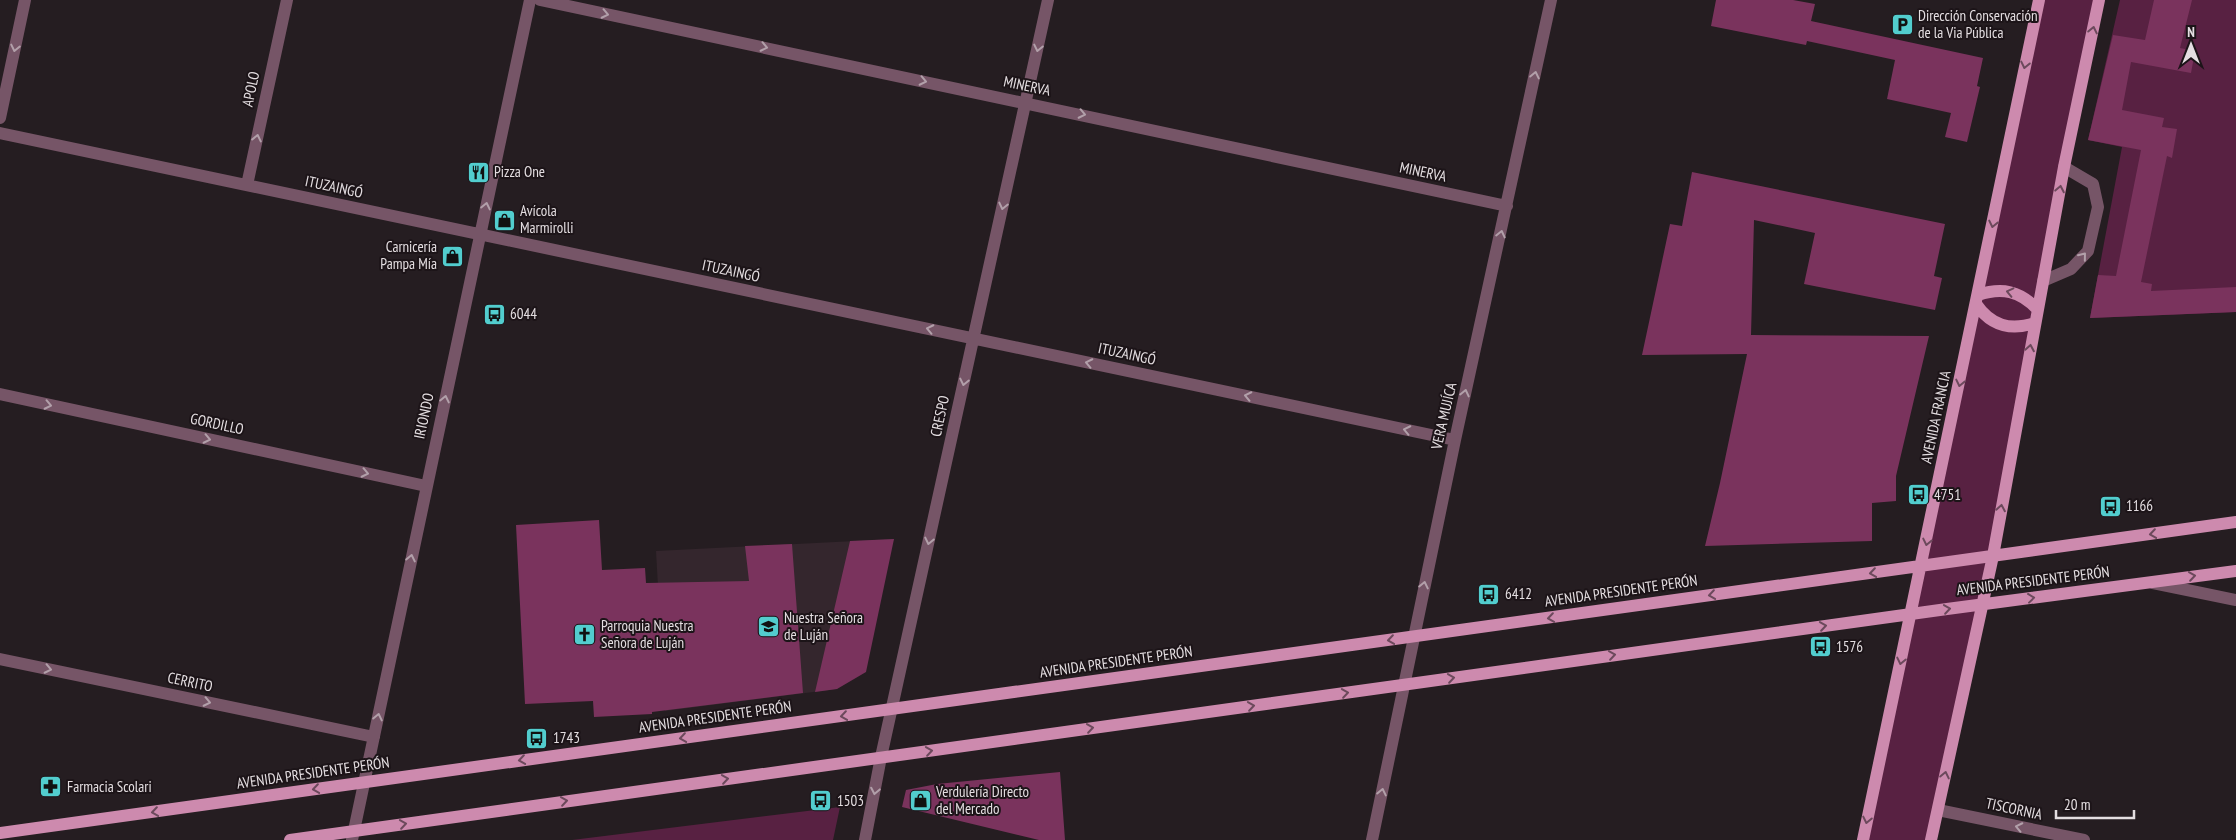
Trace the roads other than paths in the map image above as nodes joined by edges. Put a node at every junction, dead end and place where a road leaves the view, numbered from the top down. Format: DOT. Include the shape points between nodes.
graph roads {
  1 [pos="25,0"];
  2 [pos="287,0"];
  3 [pos="530,0"];
  4 [pos="540,0"];
  5 [pos="1048,0"];
  6 [pos="1551,0"];
  7 [pos="2039,0"];
  8 [pos="2099,0"];
  9 [pos="1026,102"];
  10 [pos="0,118"];
  11 [pos="0,133"];
  12 [pos="2064,167"];
  13 [pos="247,185"];
  14 [pos="1507,206"];
  15 [pos="480,235"];
  16 [pos="2043,280"];
  17 [pos="1977,299"];
  18 [pos="2037,309"];
  19 [pos="2035,323"];
  20 [pos="974,338"];
  21 [pos="0,394"];
  22 [pos="1455,440"];
  23 [pos="426,486"];
  24 [pos="2236,522"];
  25 [pos="1992,556"];
  26 [pos="1922,566"];
  27 [pos="2236,571"];
  28 [pos="2150,582"];
  29 [pos="2236,600"];
  30 [pos="1982,604"];
  31 [pos="1911,614"];
  32 [pos="1413,637"];
  33 [pos="0,659"];
  34 [pos="1403,684"];
  35 [pos="892,709"];
  36 [pos="374,737"];
  37 [pos="881,757"];
  38 [pos="364,782"];
  39 [pos="1938,810"];
  40 [pos="0,833"];
  41 [pos="353,835"];
  42 [pos="290,840"];
  43 [pos="865,840"];
  44 [pos="1372,840"];
  45 [pos="1863,840"];
  46 [pos="1931,840"];
  47 [pos="2084,840"];
  1 -- 10 [label="street, one-way"];
  13 -- 2 [label="street, APOLO, one-way"];
  15 -- 3 [label="street, IRIONDO, one-way"];
  4 -- 9 [label="street, MINERVA, one-way"];
  5 -- 9 [label="street, CRESPO, one-way"];
  14 -- 6 [label="street, VERA MUJÍCA, one-way"];
  7 -- 17 [label="main road, AVENIDA FRANCIA, one-way"];
  12 -- 8 [label="main road, one-way"];
  9 -- 14 [label="street, MINERVA, one-way"];
  9 -- 20 [label="street, CRESPO, one-way"];
  11 -- 13 [label="street, ITUZAINGÓ"];
  16 -- 12 [label="main road, one-way"];
  16 -- 12 [label="street, one-way" via="2071,269 2088,251 2098,207 2093,184"];
  13 -- 15 [label="street, ITUZAINGÓ"];
  22 -- 14 [label="street, VERA MUJÍCA, one-way"];
  20 -- 15 [label="street, ITUZAINGÓ, one-way"];
  23 -- 15 [label="street, IRIONDO, one-way"];
  16 -- 18 [label="main road"];
  18 -- 17 [label="main road, one-way" via="2017,293 2004,290 1991,290"];
  17 -- 19 [label="main road" via="1990,319 2008,328"];
  17 -- 26 [label="main road, AVENIDA FRANCIA, one-way"];
  18 -- 19 [label="main road"];
  25 -- 19 [label="main road, one-way"];
  22 -- 20 [label="street, ITUZAINGÓ, one-way"];
  20 -- 35 [label="street, CRESPO, one-way"];
  21 -- 23 [label="street, GORDILLO, one-way"];
  32 -- 22 [label="street, VERA MUJÍCA, one-way"];
  36 -- 23 [label="street, IRIONDO, one-way"];
  24 -- 25 [label="main road, AVENIDA PRESIDENTE PERÓN, one-way"];
  25 -- 26 [label="main road, AVENIDA PRESIDENTE PERÓN"];
  25 -- 30 [label="main road"];
  26 -- 31 [label="main road, AVENIDA FRANCIA"];
  26 -- 32 [label="main road, AVENIDA PRESIDENTE PERÓN, one-way"];
  28 -- 27 [label="main road, AVENIDA PRESIDENTE PERÓN, one-way"];
  28 -- 29 [label="street"];
  30 -- 28 [label="main road, AVENIDA PRESIDENTE PERÓN, one-way"];
  31 -- 30 [label="main road, AVENIDA PRESIDENTE PERÓN, one-way"];
  39 -- 30 [label="main road, one-way"];
  34 -- 31 [label="main road, AVENIDA PRESIDENTE PERÓN, one-way"];
  31 -- 45 [label="main road, AVENIDA FRANCIA, one-way"];
  32 -- 34 [label="street, VERA MUJÍCA"];
  32 -- 35 [label="main road, AVENIDA PRESIDENTE PERÓN, one-way"];
  33 -- 36 [label="street, CERRITO, one-way"];
  37 -- 34 [label="main road, AVENIDA PRESIDENTE PERÓN, one-way"];
  44 -- 34 [label="street, VERA MUJÍCA, one-way"];
  35 -- 37 [label="street, CRESPO"];
  35 -- 38 [label="main road, AVENIDA PRESIDENTE PERÓN, one-way"];
  36 -- 38 [label="street, IRIONDO"];
  41 -- 37 [label="main road, AVENIDA PRESIDENTE PERÓN, one-way"];
  37 -- 43 [label="street, CRESPO, one-way"];
  38 -- 40 [label="main road, AVENIDA PRESIDENTE PERÓN, one-way"];
  38 -- 41 [label="street, IRIONDO"];
  39 -- 46 [label="main road"];
  47 -- 39 [label="street, TISCORNIA, one-way"];
  41 -- 42 [label="main road, AVENIDA PRESIDENTE PERÓN"];
}
